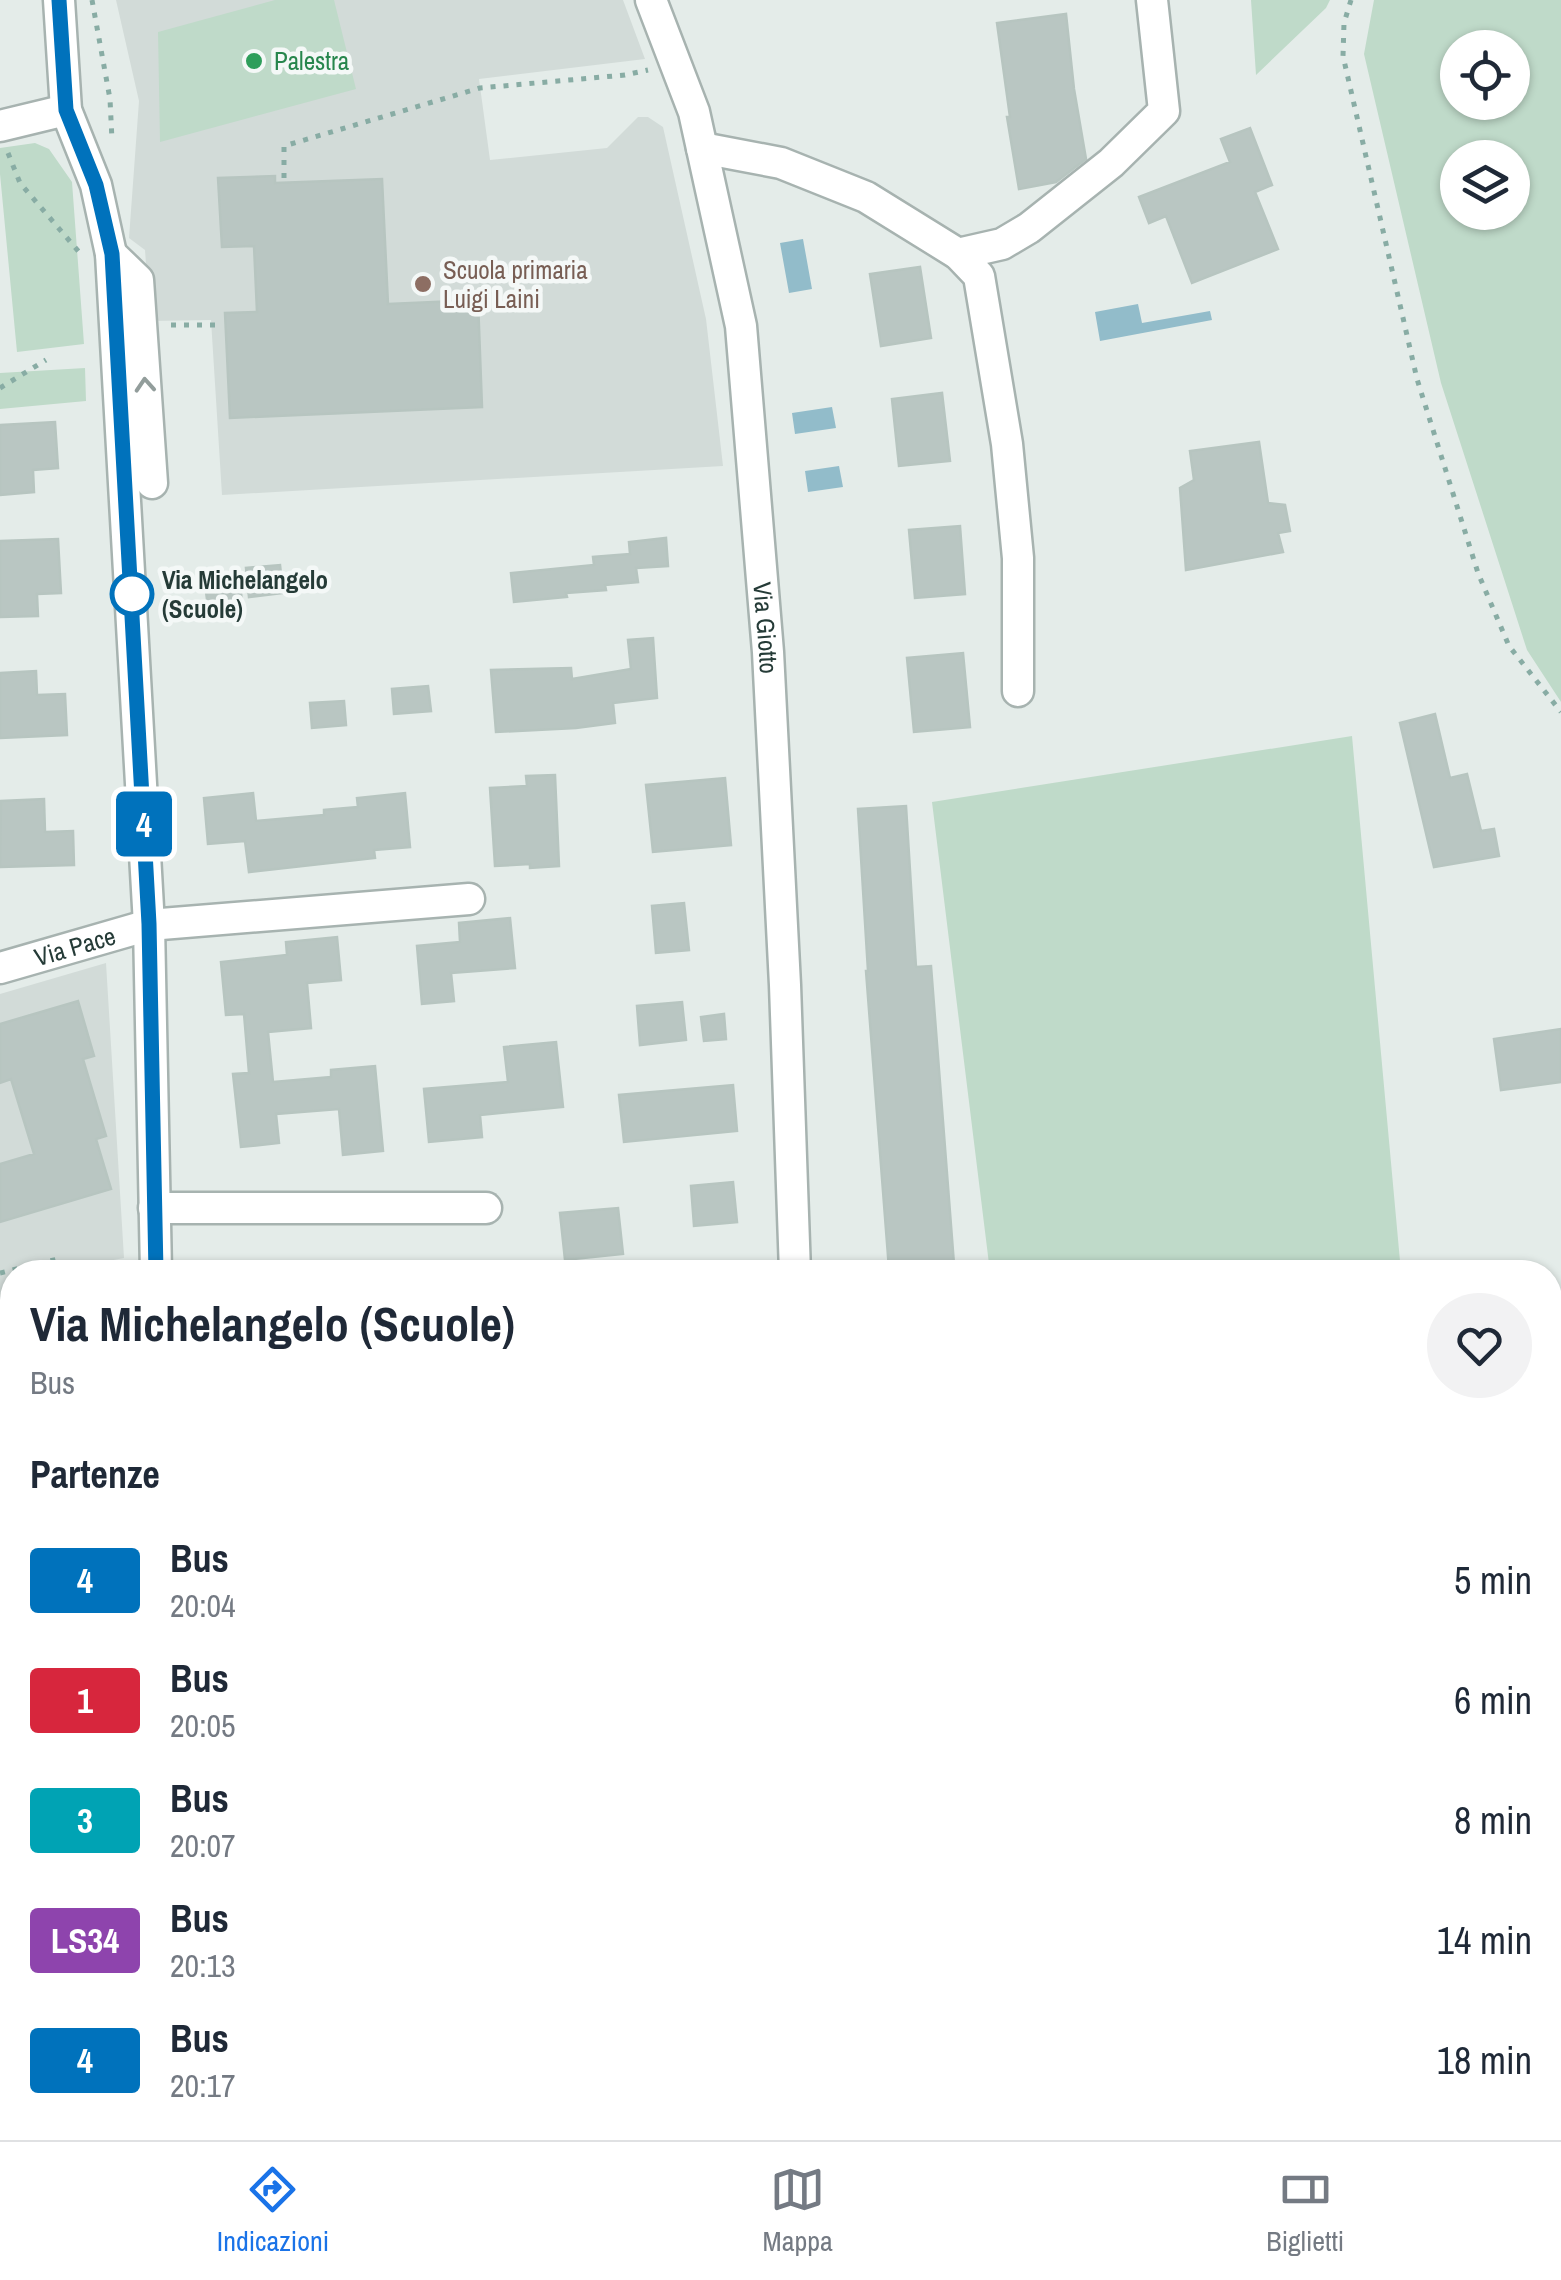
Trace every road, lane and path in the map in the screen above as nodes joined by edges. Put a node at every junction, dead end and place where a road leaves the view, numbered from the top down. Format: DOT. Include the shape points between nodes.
graph roads {
  1 [pos="60,0"];
  2 [pos="92,0"];
  3 [pos="651,0"];
  4 [pos="1152,0"];
  5 [pos="1351,0"];
  6 [pos="675,64"];
  7 [pos="66,110"];
  8 [pos="3,135"];
  9 [pos="702,148"];
  10 [pos="112,154"];
  11 [pos="284,178"];
  12 [pos="958,254"];
  13 [pos="100,258"];
  14 [pos="218,325"];
  15 [pos="163,326"];
  16 [pos="46,360"];
  17 [pos="0,388"];
  18 [pos="152,483"];
  19 [pos="1018,692"];
  20 [pos="1561,712"];
  21 [pos="469,899"];
  22 [pos="149,924"];
  23 [pos="0,968"];
  24 [pos="154,1208"];
  25 [pos="486,1208"];
  26 [pos="156,1260"];
  27 [pos="794,1260"];
  1 -- 7 [label="street"];
  2 -- 10 [label="path" via="110,98"];
  3 -- 6 [label="street, Via Giotto"];
  4 -- 12 [label="street" via="1164,112 1029,228 1002,244"];
  5 -- 20 [label="path" via="1344,56 1418,379 1478,573 1509,646"];
  6 -- 9 [label="street, Via Giotto"];
  6 -- 11 [label="path" via="625,76 480,88 284,146"];
  7 -- 8 [label="street"];
  7 -- 13 [label="street" via="96,185"];
  8 -- 13 [label="path" via="20,184"];
  9 -- 12 [label="street" via="782,163 866,197"];
  9 -- 27 [label="street, Via Giotto" via="743,345 768,652"];
  12 -- 19 [label="street" via="979,276 1007,444 1018,558"];
  18 -- 13 [label="street, one-way" via="138,280"];
  13 -- 22 [label="street"];
  14 -- 15 [label="path"];
  16 -- 17 [label="path"];
  21 -- 22 [label="street, Via Pace"];
  22 -- 23 [label="street, Via Pace"];
  22 -- 24 [label="street"];
  24 -- 25 [label="street"];
  24 -- 26 [label="street"];
}
